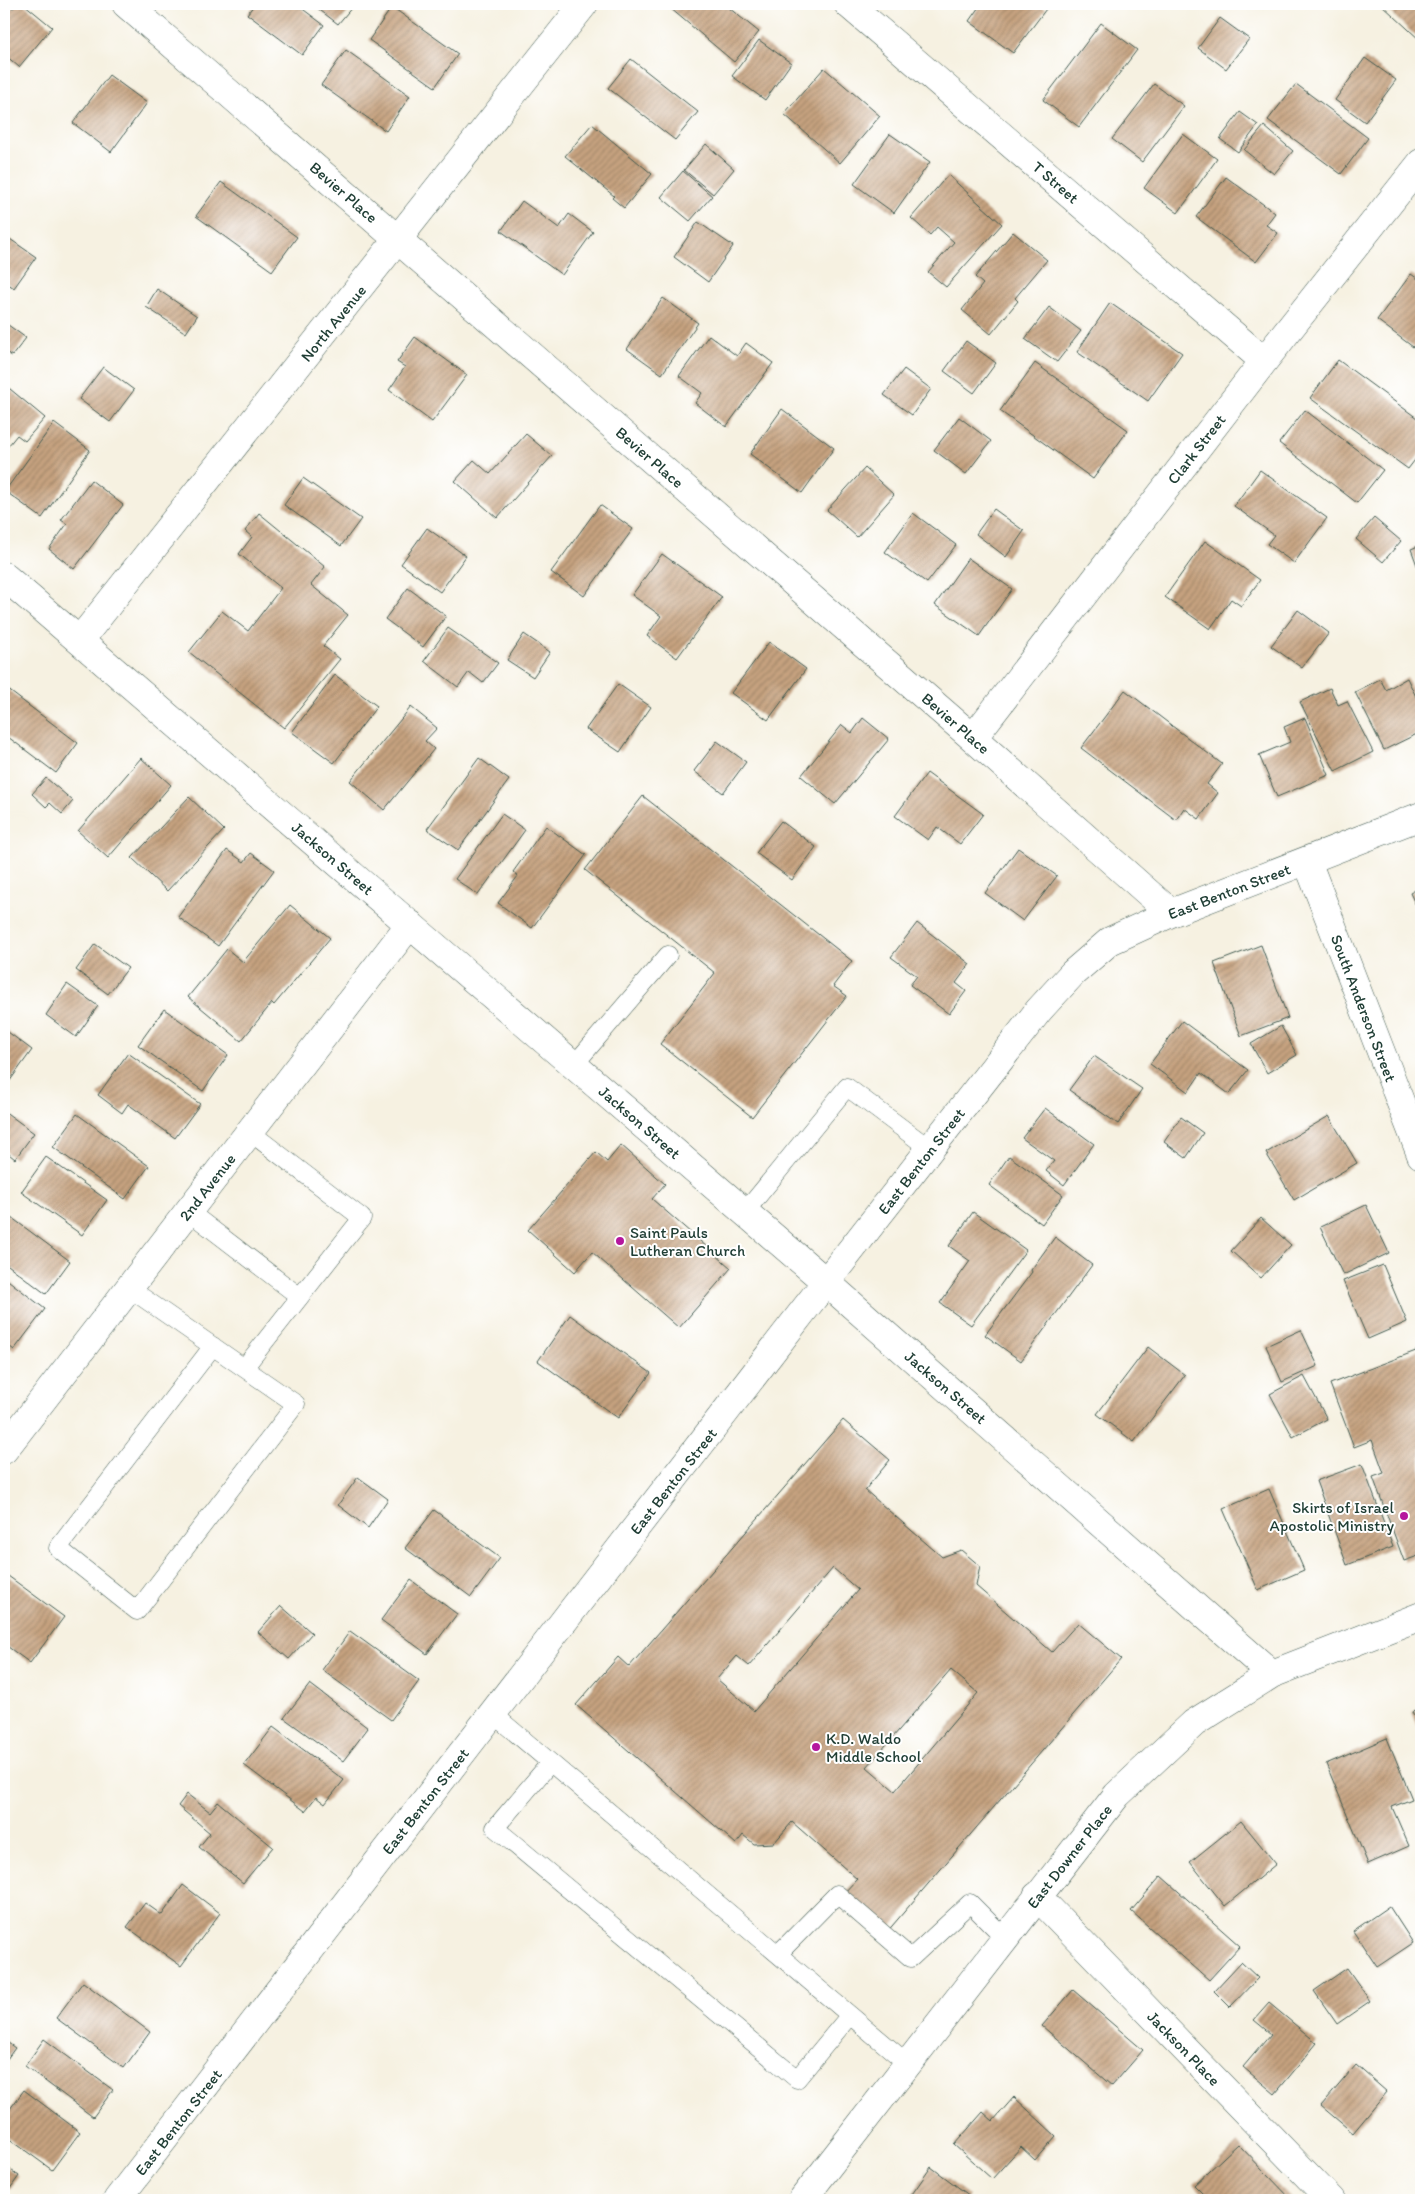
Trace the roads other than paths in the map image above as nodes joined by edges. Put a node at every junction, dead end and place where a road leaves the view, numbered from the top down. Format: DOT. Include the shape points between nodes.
graph roads {
  1 [pos="126,4"];
  2 [pos="584,4"];
  3 [pos="848,4"];
  4 [pos="1421,163"];
  5 [pos="399,240"];
  6 [pos="1264,360"];
  7 [pos="4,576"];
  8 [pos="80,640"];
  9 [pos="973,738"];
  10 [pos="1421,816"];
  11 [pos="1307,861"];
  12 [pos="1172,913"];
  13 [pos="410,924"];
  14 [pos="668,956"];
  15 [pos="574,1065"];
  16 [pos="250,1132"];
  17 [pos="930,1149"];
  18 [pos="1421,1155"];
  19 [pos="188,1211"];
  20 [pos="745,1212"];
  21 [pos="826,1282"];
  22 [pos="129,1288"];
  23 [pos="300,1297"];
  24 [pos="213,1346"];
  25 [pos="244,1368"];
  26 [pos="4,1450"];
  27 [pos="1421,1616"];
  28 [pos="1272,1674"];
  29 [pos="493,1714"];
  30 [pos="550,1763"];
  31 [pos="1037,1896"];
  32 [pos="1005,1938"];
  33 [pos="778,1954"];
  34 [pos="850,2015"];
  35 [pos="908,2064"];
  36 [pos="117,2200"];
  37 [pos="802,2200"];
  38 [pos="1331,2200"];
  1 -- 5 [label="street, Bevier Place"];
  2 -- 5 [label="street, North Avenue"];
  3 -- 6 [label="street, T Street"];
  4 -- 6 [label="street, Clark Street"];
  5 -- 8 [label="street, North Avenue"];
  5 -- 9 [label="street, Bevier Place"];
  6 -- 9 [label="street, Clark Street"];
  7 -- 8 [label="street, Jackson Street"];
  8 -- 13 [label="street, Jackson Street"];
  9 -- 12 [label="street, Bevier Place"];
  10 -- 11 [label="street, East Benton Street"];
  11 -- 12 [label="street, East Benton Street"];
  11 -- 18 [label="street, South Anderson Street"];
  12 -- 17 [label="street, East Benton Street" via="1110,941 1073,973 1039,1010"];
  13 -- 15 [label="street, Jackson Street"];
  13 -- 16 [label="street, 2nd Avenue"];
  14 -- 15 [label="lane"];
  15 -- 20 [label="street, Jackson Street"];
  16 -- 19 [label="street, 2nd Avenue"];
  16 -- 23 [label="lane" via="362,1218"];
  17 -- 20 [label="lane" via="847,1086"];
  17 -- 21 [label="street, East Benton Street"];
  19 -- 22 [label="street, 2nd Avenue"];
  19 -- 23 [label="lane"];
  20 -- 21 [label="street, Jackson Street"];
  21 -- 28 [label="street, Jackson Street"];
  21 -- 29 [label="street, East Benton Street"];
  22 -- 24 [label="lane"];
  22 -- 26 [label="street, 2nd Avenue"];
  23 -- 25 [label="lane"];
  24 -- 25 [label="lane"];
  24 -- 25 [label="lane" via="58,1548 137,1611 296,1404"];
  27 -- 28 [label="street, East Downer Place"];
  28 -- 31 [label="street, East Downer Place" via="1194,1723 1117,1795"];
  29 -- 30 [label="lane"];
  29 -- 36 [label="street, East Benton Street"];
  30 -- 33 [label="lane"];
  30 -- 34 [label="lane" via="495,1828 797,2079"];
  31 -- 32 [label="street, East Downer Place"];
  31 -- 38 [label="street, Jackson Place"];
  32 -- 33 [label="lane" via="970,1903 911,1958 837,1894"];
  32 -- 35 [label="street, East Downer Place"];
  33 -- 34 [label="lane"];
  34 -- 35 [label="lane"];
  35 -- 37 [label="street, East Downer Place"];
}
